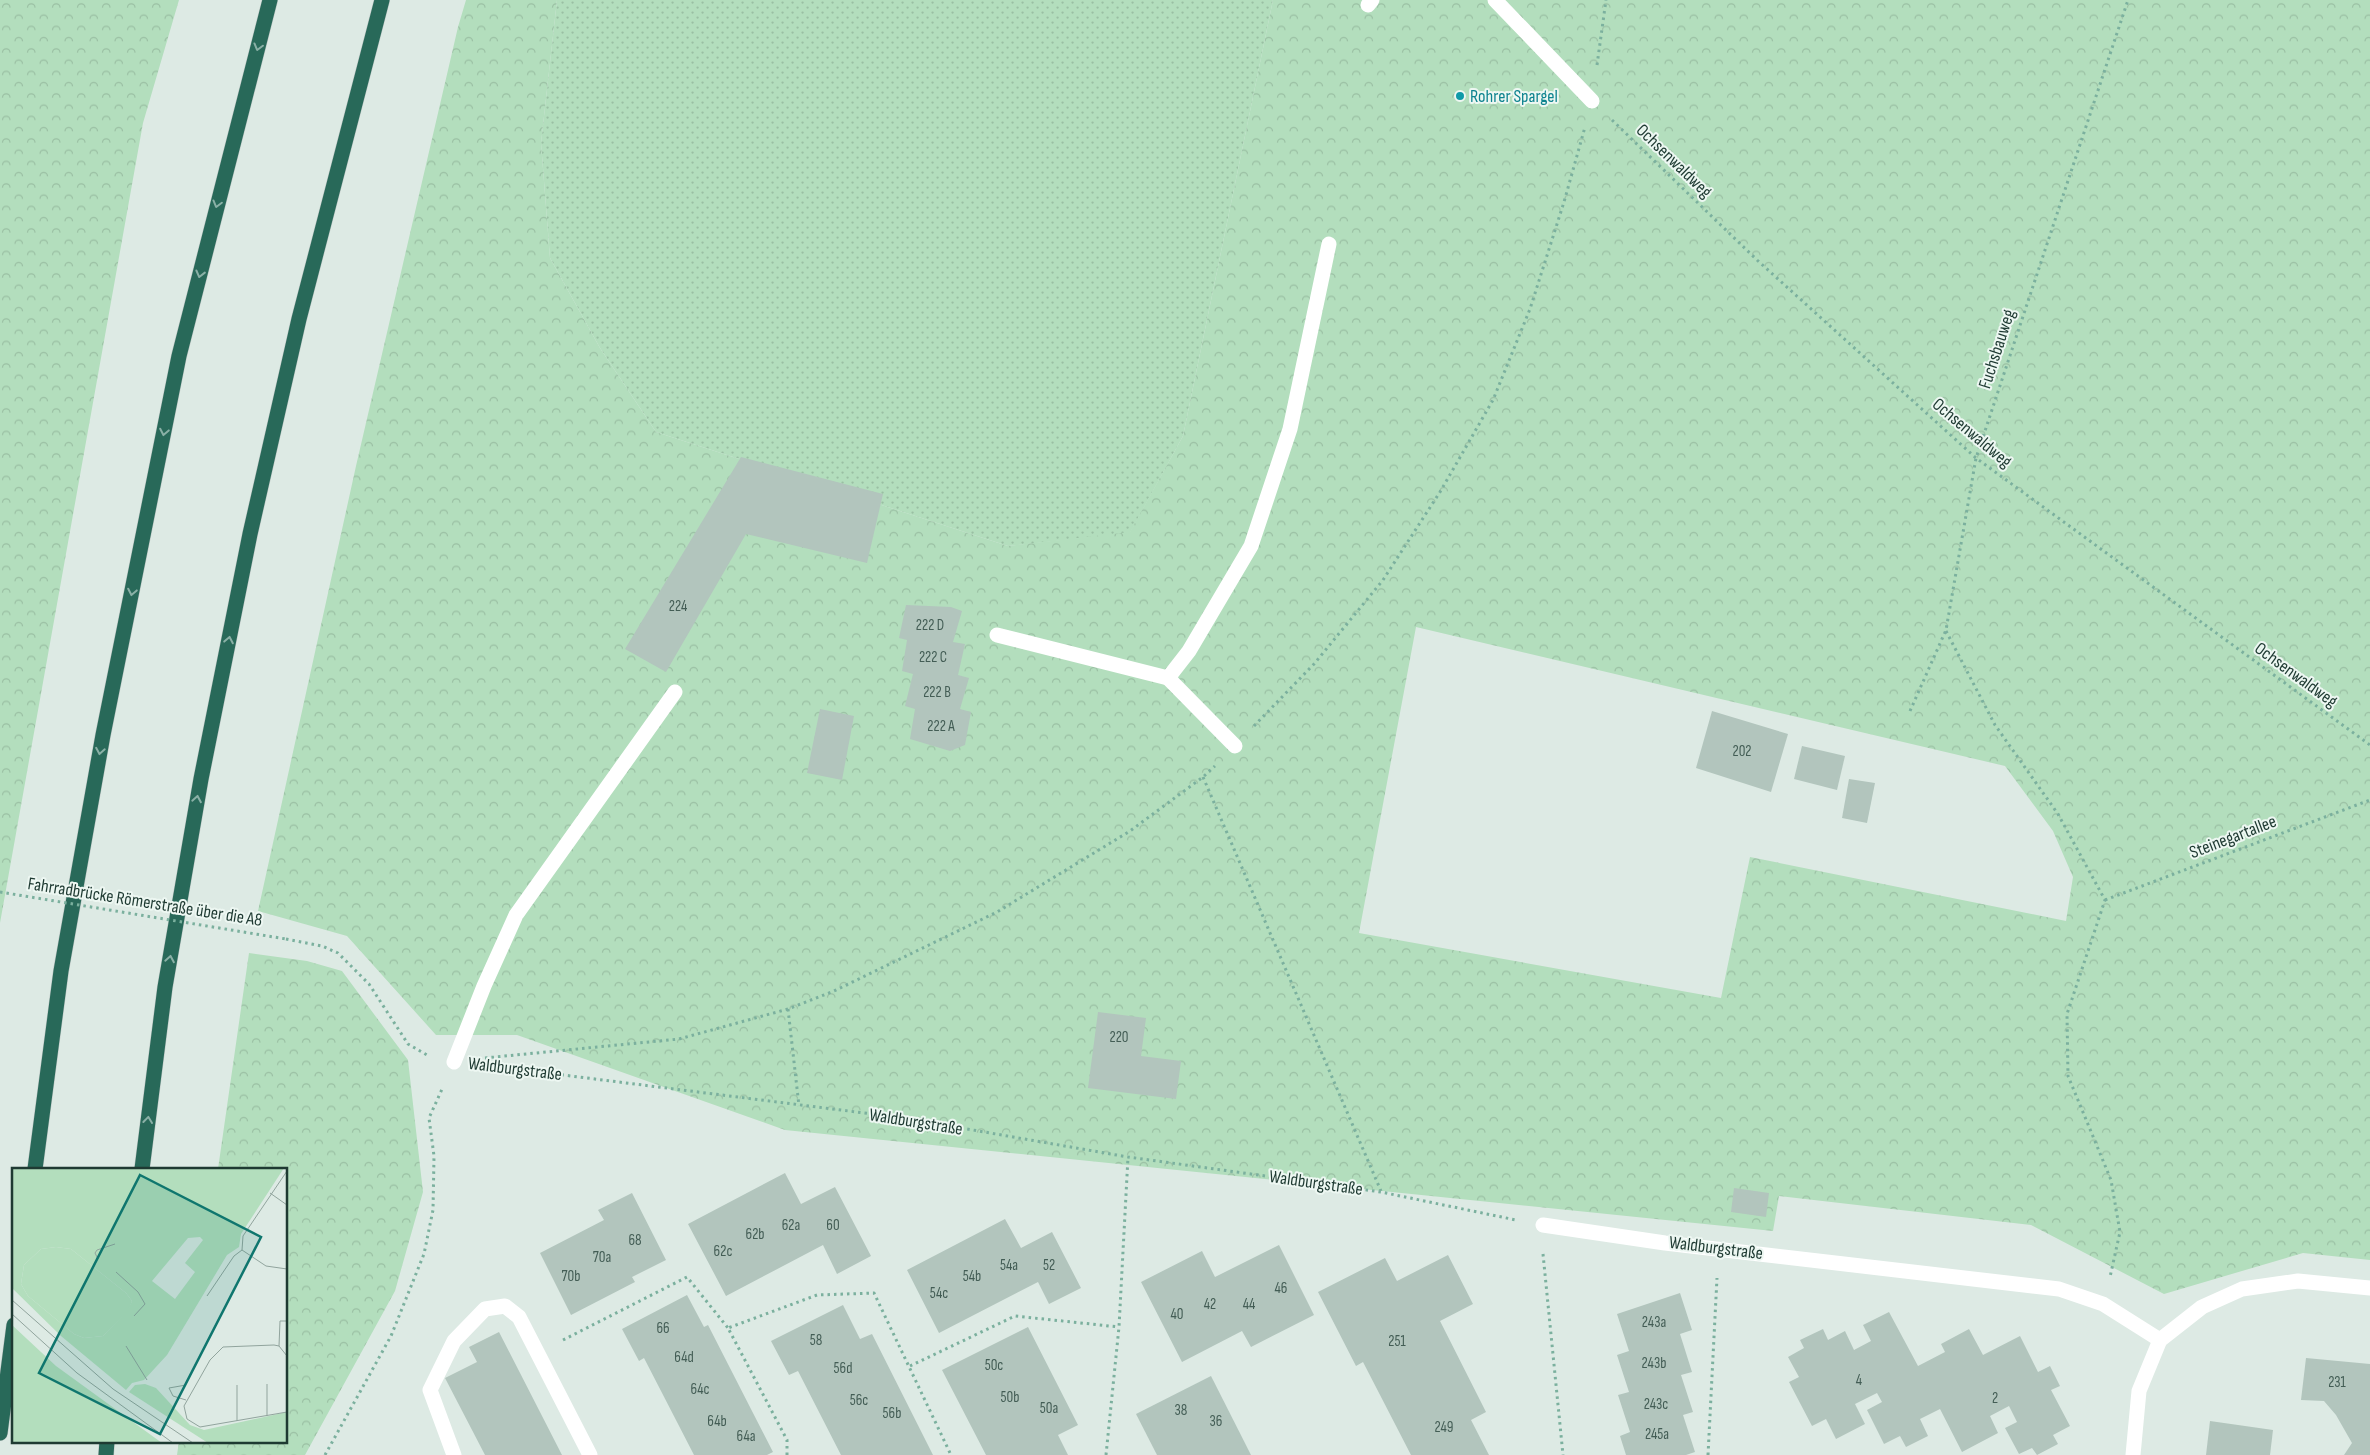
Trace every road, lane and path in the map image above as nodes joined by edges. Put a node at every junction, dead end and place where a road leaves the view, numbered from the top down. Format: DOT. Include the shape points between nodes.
graph roads {
  1 [pos="270,0"];
  2 [pos="382,0"];
  3 [pos="1495,0"];
  4 [pos="2128,0"];
  5 [pos="1592,100"];
  6 [pos="1330,244"];
  7 [pos="1976,458"];
  8 [pos="1946,630"];
  9 [pos="997,635"];
  10 [pos="1168,678"];
  11 [pos="675,692"];
  12 [pos="1910,711"];
  13 [pos="1234,746"];
  14 [pos="2370,746"];
  15 [pos="1203,777"];
  16 [pos="2370,800"];
  17 [pos="0,892"];
  18 [pos="2105,900"];
  19 [pos="286,939"];
  20 [pos="788,1009"];
  21 [pos="454,1062"];
  22 [pos="799,1106"];
  23 [pos="1128,1157"];
  24 [pos="35,1168"];
  25 [pos="142,1168"];
  26 [pos="1381,1192"];
  27 [pos="1543,1225"];
  28 [pos="1718,1249"];
  29 [pos="2370,1288"];
  30 [pos="2103,1304"];
  31 [pos="1119,1327"];
  32 [pos="728,1328"];
  33 [pos="12,1340"];
  34 [pos="2160,1340"];
  35 [pos="560,1342"];
  36 [pos="910,1366"];
  37 [pos="0,1433"];
  38 [pos="108,1442"];
  39 [pos="106,1455"];
  40 [pos="325,1455"];
  41 [pos="454,1455"];
  42 [pos="590,1455"];
  43 [pos="787,1455"];
  44 [pos="951,1455"];
  45 [pos="1106,1455"];
  46 [pos="1563,1455"];
  47 [pos="1708,1455"];
  48 [pos="2133,1455"];
  1 -- 24 [label="highway, one-way" via="180,356 113,686 62,971"];
  25 -- 2 [label="highway, one-way" via="165,987 250,534 298,319"];
  3 -- 5 [label="street"];
  4 -- 7 [label="path, Fuchsbauweg"];
  5 -- 7 [label="path, Ochsenwaldweg" via="1757,260"];
  6 -- 10 [label="street" via="1290,428 1251,546 1188,651"];
  7 -- 8 [label="path, Fuchsbauweg"];
  7 -- 14 [label="path, Ochsenwaldweg"];
  8 -- 12 [label="path, Fuchsbauweg"];
  8 -- 18 [label="path" via="1996,726 2058,814"];
  9 -- 10 [label="street"];
  10 -- 13 [label="street"];
  11 -- 21 [label="street" via="516,915"];
  15 -- 26 [label="path"];
  16 -- 18 [label="path, Steinegartallee"];
  17 -- 19 [label="path, Fahrradbrücke Römerstraße über die A8, bridge"];
  18 -- 30 [label="path" via="2067,1014 2068,1076 2111,1180 2120,1232"];
  19 -- 21 [label="path, Waldburgstraße" via="322,946 338,953 369,984 408,1044 436,1060"];
  20 -- 22 [label="path"];
  21 -- 22 [label="path, Waldburgstraße"];
  21 -- 40 [label="path" via="429,1118 434,1156 433,1210 424,1254 391,1336"];
  22 -- 23 [label="path, Waldburgstraße" via="904,1118"];
  23 -- 26 [label="path, Waldburgstraße"];
  23 -- 31 [label="path"];
  26 -- 27 [label="path, Waldburgstraße"];
  27 -- 28 [label="street, Waldburgstraße"];
  27 -- 46 [label="path"];
  28 -- 30 [label="street, Waldburgstraße" via="2059,1289"];
  28 -- 47 [label="path"];
  29 -- 34 [label="street" via="2298,1281 2242,1289 2202,1307"];
  30 -- 34 [label="street, Waldburgstraße"];
  31 -- 36 [label="path" via="1015,1316"];
  31 -- 45 [label="path"];
  32 -- 35 [label="path" via="687,1277"];
  32 -- 36 [label="path" via="817,1295 874,1293"];
  32 -- 43 [label="path" via="787,1440"];
  33 -- 37 [label="highway"];
  34 -- 48 [label="street" via="2139,1391"];
  36 -- 44 [label="path"];
  38 -- 39 [label="highway"];
  41 -- 42 [label="street" via="430,1390 454,1341 485,1309 506,1306 519,1317"];
}
